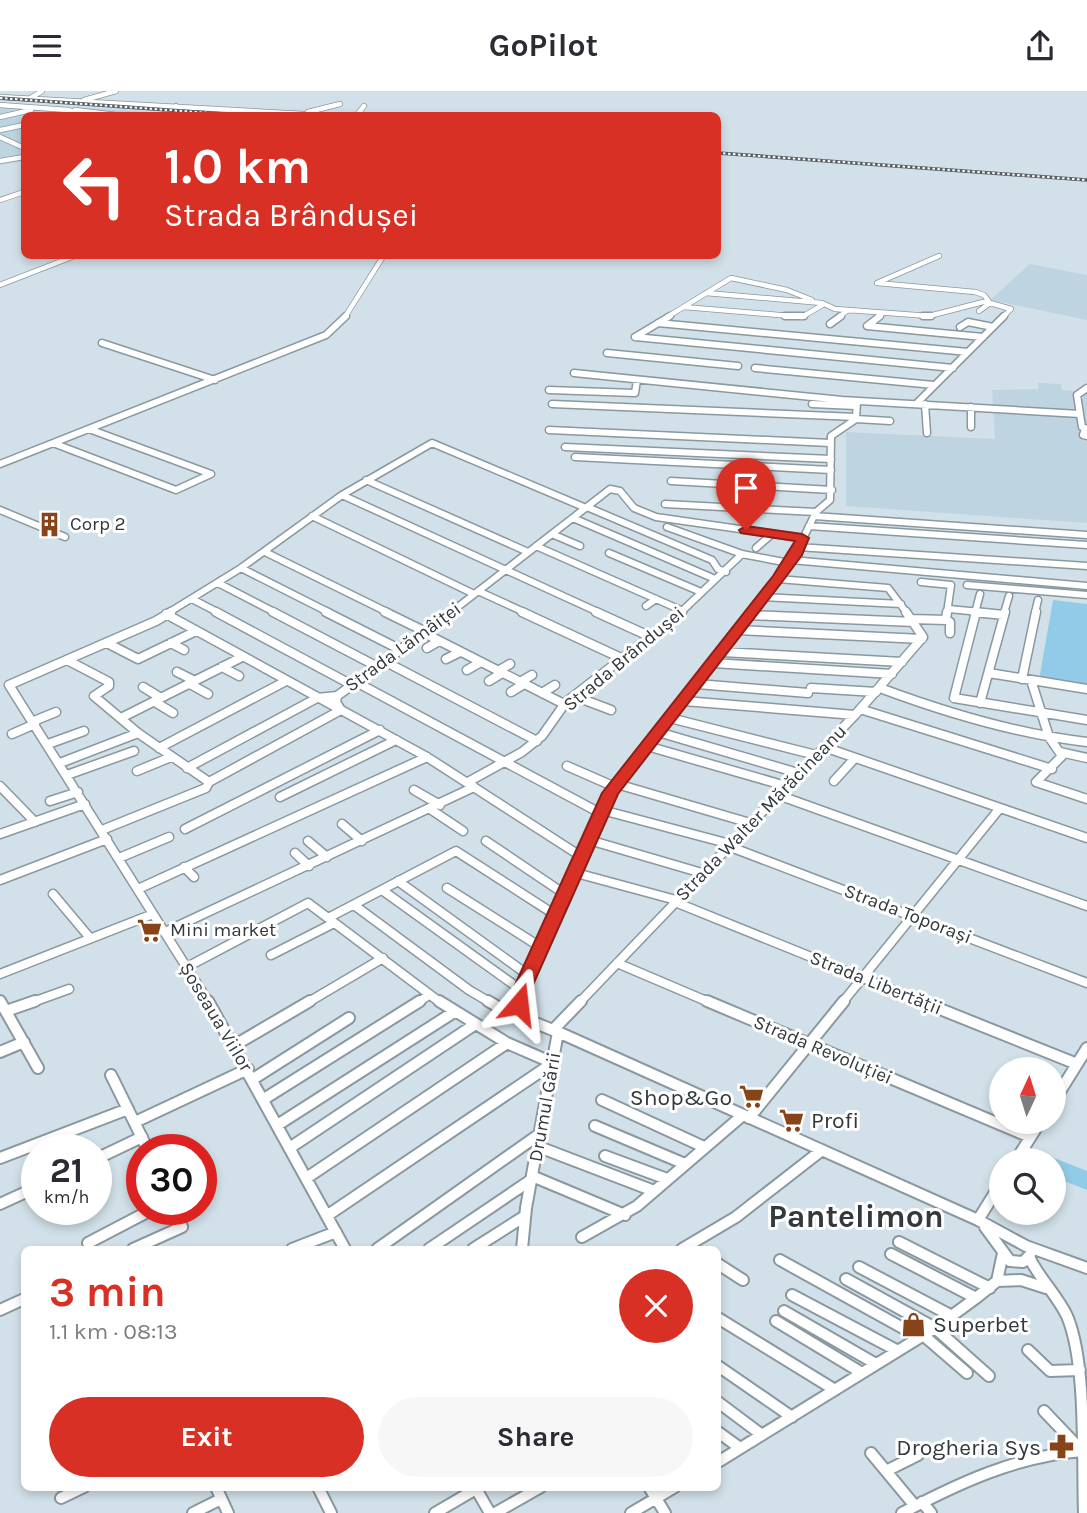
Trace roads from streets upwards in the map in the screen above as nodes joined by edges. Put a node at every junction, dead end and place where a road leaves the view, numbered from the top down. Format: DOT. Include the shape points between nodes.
graph roads {
  1 [pos="42,91"];
  2 [pos="102,91"];
  3 [pos="114,91"];
  4 [pos="0,97"];
  5 [pos="29,99"];
  6 [pos="78,102"];
  7 [pos="340,104"];
  8 [pos="0,105"];
  9 [pos="176,106"];
  10 [pos="365,106"];
  11 [pos="40,107"];
  12 [pos="72,111"];
  13 [pos="66,112"];
  14 [pos="105,112"];
  15 [pos="167,112"];
  16 [pos="258,112"];
  17 [pos="312,112"];
  18 [pos="360,112"];
  19 [pos="0,117"];
  20 [pos="21,124"];
  21 [pos="0,129"];
  22 [pos="0,137"];
  23 [pos="21,147"];
  24 [pos="21,157"];
  25 [pos="1,160"];
  26 [pos="21,193"];
  27 [pos="0,200"];
  28 [pos="939,256"];
  29 [pos="67,259"];
  30 [pos="381,259"];
  31 [pos="0,285"];
  32 [pos="706,293"];
  33 [pos="988,302"];
  34 [pos="823,304"];
  35 [pos="684,307"];
  36 [pos="848,310"];
  37 [pos="979,311"];
  38 [pos="883,313"];
  39 [pos="658,323"];
  40 [pos="830,324"];
  41 [pos="856,326"];
  42 [pos="867,326"];
  43 [pos="960,327"];
  44 [pos="993,327"];
  45 [pos="782,334"];
  46 [pos="983,337"];
  47 [pos="102,343"];
  48 [pos="763,349"];
  49 [pos="968,352"];
  50 [pos="607,353"];
  51 [pos="738,366"];
  52 [pos="632,368"];
  53 [pos="755,368"];
  54 [pos="953,368"];
  55 [pos="574,373"];
  56 [pos="685,373"];
  57 [pos="627,379"];
  58 [pos="215,380"];
  59 [pos="637,380"];
  60 [pos="764,381"];
  61 [pos="680,384"];
  62 [pos="934,385"];
  63 [pos="817,387"];
  64 [pos="725,388"];
  65 [pos="1087,388"];
  66 [pos="549,390"];
  67 [pos="844,390"];
  68 [pos="757,391"];
  69 [pos="872,391"];
  70 [pos="785,394"];
  71 [pos="723,400"];
  72 [pos="813,400"];
  73 [pos="842,400"];
  74 [pos="754,401"];
  75 [pos="869,401"];
  76 [pos="784,403"];
  77 [pos="552,404"];
  78 [pos="856,404"];
  79 [pos="916,404"];
  80 [pos="925,404"];
  81 [pos="971,404"];
  82 [pos="1080,414"];
  83 [pos="856,418"];
  84 [pos="890,421"];
  85 [pos="971,427"];
  86 [pos="89,429"];
  87 [pos="550,430"];
  88 [pos="1086,431"];
  89 [pos="927,433"];
  90 [pos="53,443"];
  91 [pos="830,443"];
  92 [pos="565,447"];
  93 [pos="575,457"];
  94 [pos="831,459"];
  95 [pos="0,464"];
  96 [pos="831,470"];
  97 [pos="366,479"];
  98 [pos="386,479"];
  99 [pos="671,481"];
  100 [pos="376,484"];
  101 [pos="407,488"];
  102 [pos="832,489"];
  103 [pos="397,493"];
  104 [pos="342,495"];
  105 [pos="428,498"];
  106 [pos="418,503"];
  107 [pos="665,504"];
  108 [pos="450,507"];
  109 [pos="587,507"];
  110 [pos="0,510"];
  111 [pos="439,512"];
  112 [pos="815,514"];
  113 [pos="312,516"];
  114 [pos="472,517"];
  115 [pos="573,517"];
  116 [pos="461,522"];
  117 [pos="808,526"];
  118 [pos="494,527"];
  119 [pos="667,527"];
  120 [pos="483,532"];
  121 [pos="552,534"];
  122 [pos="772,534"];
  123 [pos="1087,535"];
  124 [pos="65,537"];
  125 [pos="802,538"];
  126 [pos="1087,545"];
  127 [pos="536,546"];
  128 [pos="580,546"];
  129 [pos="798,547"];
  130 [pos="756,548"];
  131 [pos="265,552"];
  132 [pos="528,552"];
  133 [pos="609,553"];
  134 [pos="742,554"];
  135 [pos="790,562"];
  136 [pos="1087,566"];
  137 [pos="242,568"];
  138 [pos="505,570"];
  139 [pos="726,572"];
  140 [pos="715,579"];
  141 [pos="778,579"];
  142 [pos="921,582"];
  143 [pos="218,583"];
  144 [pos="1056,583"];
  145 [pos="967,585"];
  146 [pos="1087,586"];
  147 [pos="570,588"];
  148 [pos="701,592"];
  149 [pos="476,593"];
  150 [pos="1057,593"];
  151 [pos="558,594"];
  152 [pos="980,594"];
  153 [pos="1087,595"];
  154 [pos="588,596"];
  155 [pos="1009,596"];
  156 [pos="762,597"];
  157 [pos="192,599"];
  158 [pos="656,599"];
  159 [pos="1038,600"];
  160 [pos="577,603"];
  161 [pos="901,604"];
  162 [pos="646,606"];
  163 [pos="615,609"];
  164 [pos="949,609"];
  165 [pos="683,611"];
  166 [pos="976,612"];
  167 [pos="166,614"];
  168 [pos="604,615"];
  169 [pos="749,615"];
  170 [pos="1004,615"];
  171 [pos="634,618"];
  172 [pos="913,620"];
  173 [pos="946,620"];
  174 [pos="623,624"];
  175 [pos="737,630"];
  176 [pos="196,631"];
  177 [pos="425,633"];
  178 [pos="446,633"];
  179 [pos="950,633"];
  180 [pos="651,637"];
  181 [pos="922,639"];
  182 [pos="437,640"];
  183 [pos="107,643"];
  184 [pos="171,643"];
  185 [pos="467,643"];
  186 [pos="427,648"];
  187 [pos="184,650"];
  188 [pos="401,650"];
  189 [pos="458,651"];
  190 [pos="722,652"];
  191 [pos="489,653"];
  192 [pos="242,657"];
  193 [pos="621,658"];
  194 [pos="446,659"];
  195 [pos="67,660"];
  196 [pos="384,661"];
  197 [pos="479,661"];
  198 [pos="902,662"];
  199 [pos="713,663"];
  200 [pos="510,664"];
  201 [pos="376,666"];
  202 [pos="222,667"];
  203 [pos="467,670"];
  204 [pos="177,672"];
  205 [pos="500,672"];
  206 [pos="989,673"];
  207 [pos="892,674"];
  208 [pos="532,675"];
  209 [pos="239,676"];
  210 [pos="1022,679"];
  211 [pos="1031,680"];
  212 [pos="286,681"];
  213 [pos="489,681"];
  214 [pos="192,683"];
  215 [pos="522,683"];
  216 [pos="354,684"];
  217 [pos="697,684"];
  218 [pos="4,685"];
  219 [pos="555,685"];
  220 [pos="143,687"];
  221 [pos="1087,689"];
  222 [pos="878,690"];
  223 [pos="511,692"];
  224 [pos="542,693"];
  225 [pos="208,694"];
  226 [pos="337,696"];
  227 [pos="574,696"];
  228 [pos="317,698"];
  229 [pos="158,700"];
  230 [pos="684,701"];
  231 [pos="981,703"];
  232 [pos="564,704"];
  233 [pos="341,710"];
  234 [pos="611,710"];
  235 [pos="56,712"];
  236 [pos="858,712"];
  237 [pos="173,713"];
  238 [pos="1042,713"];
  239 [pos="121,718"];
  240 [pos="670,718"];
  241 [pos="1087,720"];
  242 [pos="35,723"];
  243 [pos="380,730"];
  244 [pos="85,731"];
  245 [pos="658,732"];
  246 [pos="138,733"];
  247 [pos="12,734"];
  248 [pos="1049,737"];
  249 [pos="396,740"];
  250 [pos="537,741"];
  251 [pos="1087,742"];
  252 [pos="48,744"];
  253 [pos="647,746"];
  254 [pos="824,747"];
  255 [pos="159,748"];
  256 [pos="134,751"];
  257 [pos="1060,752"];
  258 [pos="816,755"];
  259 [pos="171,757"];
  260 [pos="426,757"];
  261 [pos="855,758"];
  262 [pos="1087,758"];
  263 [pos="60,763"];
  264 [pos="505,763"];
  265 [pos="567,766"];
  266 [pos="187,768"];
  267 [pos="1052,769"];
  268 [pos="137,771"];
  269 [pos="798,773"];
  270 [pos="67,775"];
  271 [pos="835,781"];
  272 [pos="209,782"];
  273 [pos="471,785"];
  274 [pos="616,785"];
  275 [pos="0,786"];
  276 [pos="786,786"];
  277 [pos="414,790"];
  278 [pos="78,792"];
  279 [pos="161,794"];
  280 [pos="778,795"];
  281 [pos="280,797"];
  282 [pos="1087,799"];
  283 [pos="50,801"];
  284 [pos="170,803"];
  285 [pos="85,804"];
  286 [pos="440,805"];
  287 [pos="1000,808"];
  288 [pos="430,810"];
  289 [pos="601,811"];
  290 [pos="35,822"];
  291 [pos="750,823"];
  292 [pos="342,824"];
  293 [pos="185,829"];
  294 [pos="463,831"];
  295 [pos="0,834"];
  296 [pos="104,834"];
  297 [pos="169,837"];
  298 [pos="1087,838"];
  299 [pos="589,840"];
  300 [pos="308,841"];
  301 [pos="362,841"];
  302 [pos="486,841"];
  303 [pos="729,845"];
  304 [pos="295,853"];
  305 [pos="327,857"];
  306 [pos="582,857"];
  307 [pos="119,858"];
  308 [pos="958,860"];
  309 [pos="309,866"];
  310 [pos="184,867"];
  311 [pos="576,873"];
  312 [pos="702,873"];
  313 [pos="194,877"];
  314 [pos="0,880"];
  315 [pos="398,881"];
  316 [pos="447,888"];
  317 [pos="138,889"];
  318 [pos="382,890"];
  319 [pos="54,894"];
  320 [pos="566,895"];
  321 [pos="676,901"];
  322 [pos="354,905"];
  323 [pos="1087,906"];
  324 [pos="153,913"];
  325 [pos="557,916"];
  326 [pos="912,916"];
  327 [pos="331,920"];
  328 [pos="164,932"];
  329 [pos="90,939"];
  330 [pos="542,948"];
  331 [pos="271,955"];
  332 [pos="383,958"];
  333 [pos="617,963"];
  334 [pos="187,967"];
  335 [pos="0,974"];
  336 [pos="528,975"];
  337 [pos="862,978"];
  338 [pos="1087,983"];
  339 [pos="69,989"];
  340 [pos="521,990"];
  341 [pos="429,995"];
  342 [pos="0,1001"];
  343 [pos="6,1011"];
  344 [pos="454,1012"];
  345 [pos="524,1017"];
  346 [pos="349,1018"];
  347 [pos="474,1025"];
  348 [pos="556,1031"];
  349 [pos="24,1042"];
  350 [pos="507,1043"];
  351 [pos="809,1044"];
  352 [pos="235,1045"];
  353 [pos="1087,1048"];
  354 [pos="0,1052"];
  355 [pos="553,1063"];
  356 [pos="1077,1064"];
  357 [pos="38,1068"];
  358 [pos="251,1074"];
  359 [pos="111,1075"];
  360 [pos="1066,1082"];
  361 [pos="264,1098"];
  362 [pos="602,1100"];
  363 [pos="128,1109"];
  364 [pos="746,1117"];
  365 [pos="135,1122"];
  366 [pos="279,1124"];
  367 [pos="595,1126"];
  368 [pos="541,1133"];
  369 [pos="141,1134"];
  370 [pos="1032,1134"];
  371 [pos="1030,1137"];
  372 [pos="291,1147"];
  373 [pos="538,1147"];
  374 [pos="704,1147"];
  375 [pos="1023,1148"];
  376 [pos="822,1150"];
  377 [pos="606,1156"];
  378 [pos="0,1158"];
  379 [pos="685,1164"];
  380 [pos="308,1177"];
  381 [pos="532,1178"];
  382 [pos="667,1179"];
  383 [pos="654,1191"];
  384 [pos="21,1194"];
  385 [pos="989,1202"];
  386 [pos="0,1204"];
  387 [pos="328,1215"];
  388 [pos="625,1215"];
  389 [pos="525,1216"];
  390 [pos="978,1220"];
  391 [pos="126,1223"];
  392 [pos="181,1225"];
  393 [pos="336,1232"];
  394 [pos="582,1237"];
  395 [pos="900,1242"];
  396 [pos="88,1243"];
  397 [pos="140,1246"];
  398 [pos="300,1246"];
  399 [pos="343,1246"];
  400 [pos="381,1246"];
  401 [pos="433,1246"];
  402 [pos="478,1246"];
  403 [pos="522,1246"];
  404 [pos="691,1246"];
  405 [pos="1003,1252"];
  406 [pos="891,1254"];
  407 [pos="1022,1254"];
  408 [pos="780,1260"];
  409 [pos="721,1266"];
  410 [pos="859,1267"];
  411 [pos="1087,1268"];
  412 [pos="845,1279"];
  413 [pos="743,1280"];
  414 [pos="995,1280"];
  415 [pos="1049,1289"];
  416 [pos="792,1295"];
  417 [pos="976,1298"];
  418 [pos="21,1300"];
  419 [pos="0,1310"];
  420 [pos="784,1311"];
  421 [pos="952,1316"];
  422 [pos="721,1320"];
  423 [pos="776,1321"];
  424 [pos="935,1328"];
  425 [pos="921,1336"];
  426 [pos="1028,1350"];
  427 [pos="898,1351"];
  428 [pos="876,1364"];
  429 [pos="721,1368"];
  430 [pos="1080,1370"];
  431 [pos="862,1373"];
  432 [pos="967,1373"];
  433 [pos="989,1376"];
  434 [pos="835,1390"];
  435 [pos="1084,1391"];
  436 [pos="721,1404"];
  437 [pos="1044,1411"];
  438 [pos="792,1417"];
  439 [pos="721,1434"];
  440 [pos="762,1435"];
  441 [pos="740,1448"];
  442 [pos="1082,1451"];
  443 [pos="871,1453"];
  444 [pos="918,1455"];
  445 [pos="721,1460"];
  446 [pos="886,1471"];
  447 [pos="1085,1483"];
  448 [pos="76,1491"];
  449 [pos="320,1491"];
  450 [pos="471,1491"];
  451 [pos="478,1491"];
  452 [pos="533,1491"];
  453 [pos="219,1493"];
  454 [pos="653,1493"];
  455 [pos="61,1498"];
  456 [pos="919,1504"];
  457 [pos="193,1513"];
  458 [pos="228,1513"];
  459 [pos="331,1513"];
  460 [pos="435,1513"];
  461 [pos="492,1513"];
  462 [pos="631,1513"];
  463 [pos="665,1513"];
  464 [pos="902,1513"];
  465 [pos="931,1513"];
  466 [pos="1084,1513"];
  1 -- 5 [label="street"];
  2 -- 3 [label="street"];
  3 -- 6 [label="street"];
  4 -- 5 [label="street"];
  5 -- 6 [label="street"];
  6 -- 9 [label="street"];
  7 -- 17 [label="street"];
  8 -- 11 [label="street"];
  9 -- 15 [label="street"];
  9 -- 16 [label="street"];
  10 -- 18 [label="street"];
  11 -- 12 [label="street"];
  11 -- 19 [label="street"];
  12 -- 13 [label="street"];
  12 -- 14 [label="street"];
  20 -- 21 [label="street"];
  22 -- 23 [label="street"];
  24 -- 25 [label="street"];
  26 -- 27 [label="street"];
  28 -- 33 [label="street" via="877,283 975,292"];
  29 -- 31 [label="street"];
  30 -- 58 [label="street" via="334,331"];
  32 -- 34 [label="street"];
  32 -- 34 [label="street" via="731,278"];
  32 -- 35 [label="street"];
  33 -- 37 [label="street"];
  33 -- 38 [label="street" via="929,316"];
  33 -- 44 [label="street" via="1011,309"];
  34 -- 35 [label="street" via="803,317"];
  34 -- 36 [label="street"];
  35 -- 39 [label="street"];
  36 -- 38 [label="street"];
  36 -- 40 [label="street"];
  38 -- 42 [label="street"];
  39 -- 45 [label="street"];
  39 -- 48 [label="street" via="635,337"];
  41 -- 42 [label="street"];
  42 -- 46 [label="street"];
  43 -- 44 [label="street" via="968,321"];
  44 -- 46 [label="street"];
  45 -- 48 [label="street"];
  45 -- 49 [label="street"];
  46 -- 49 [label="street"];
  47 -- 58 [label="street"];
  48 -- 54 [label="street"];
  49 -- 54 [label="street"];
  50 -- 51 [label="street"];
  52 -- 57 [label="street"];
  53 -- 62 [label="street"];
  54 -- 62 [label="street"];
  55 -- 57 [label="street"];
  56 -- 61 [label="street"];
  57 -- 59 [label="street"];
  58 -- 86 [label="street"];
  59 -- 61 [label="street"];
  59 -- 66 [label="street" via="634,396"];
  60 -- 68 [label="street"];
  61 -- 64 [label="street"];
  62 -- 79 [label="street"];
  63 -- 72 [label="street"];
  64 -- 68 [label="street"];
  64 -- 71 [label="street"];
  65 -- 82 [label="street" via="1077,395"];
  67 -- 73 [label="street"];
  68 -- 70 [label="street"];
  68 -- 74 [label="street"];
  69 -- 75 [label="street"];
  70 -- 72 [label="street"];
  70 -- 76 [label="street"];
  72 -- 73 [label="street"];
  72 -- 78 [label="street"];
  73 -- 78 [label="street"];
  75 -- 78 [label="street"];
  75 -- 79 [label="street" via="898,399"];
  77 -- 83 [label="street"];
  78 -- 83 [label="street"];
  79 -- 80 [label="street"];
  80 -- 81 [label="street"];
  80 -- 89 [label="street"];
  81 -- 82 [label="street"];
  81 -- 85 [label="street"];
  82 -- 88 [label="street"];
  83 -- 84 [label="street"];
  83 -- 91 [label="street" via="832,433"];
  86 -- 90 [label="street"];
  86 -- 90 [label="street" via="211,474 176,490"];
  87 -- 91 [label="street"];
  90 -- 95 [label="street"];
  91 -- 94 [label="street"];
  92 -- 94 [label="street"];
  93 -- 96 [label="street"];
  94 -- 96 [label="street"];
  96 -- 102 [label="street"];
  97 -- 100 [label="street"];
  97 -- 104 [label="street"];
  97 -- 109 [label="street" via="432,443"];
  98 -- 100 [label="street"];
  99 -- 102 [label="street"];
  100 -- 103 [label="street"];
  101 -- 103 [label="street"];
  102 -- 112 [label="street" via="830,500"];
  103 -- 106 [label="street"];
  104 -- 113 [label="street"];
  104 -- 138 [label="street"];
  105 -- 106 [label="street"];
  106 -- 111 [label="street"];
  107 -- 112 [label="street"];
  108 -- 111 [label="street"];
  109 -- 115 [label="street, Strada Lămâiței"];
  109 -- 122 [label="street, Strada Lămâiței" via="613,489 634,508 656,517"];
  109 -- 139 [label="street" via="712,559"];
  110 -- 124 [label="street"];
  111 -- 116 [label="street"];
  112 -- 117 [label="street"];
  112 -- 123 [label="street"];
  113 -- 131 [label="street"];
  113 -- 149 [label="street"];
  114 -- 116 [label="street"];
  115 -- 121 [label="street, Strada Lămâiței"];
  115 -- 140 [label="street"];
  116 -- 120 [label="street"];
  117 -- 125 [label="street"];
  117 -- 126 [label="street"];
  118 -- 120 [label="street"];
  119 -- 134 [label="street"];
  120 -- 132 [label="street"];
  121 -- 127 [label="street, Strada Lămâiței"];
  121 -- 128 [label="street"];
  122 -- 125 [label="street"];
  122 -- 130 [label="street"];
  125 -- 129 [label="street"];
  127 -- 132 [label="street, Strada Lămâiței"];
  127 -- 158 [label="street"];
  129 -- 135 [label="street"];
  129 -- 136 [label="street"];
  131 -- 137 [label="street"];
  131 -- 177 [label="street"];
  132 -- 138 [label="street, Strada Lămâiței"];
  133 -- 148 [label="street"];
  134 -- 135 [label="street"];
  134 -- 139 [label="street, Strada Brândușei"];
  135 -- 141 [label="street"];
  135 -- 144 [label="street"];
  137 -- 143 [label="street"];
  137 -- 188 [label="street"];
  138 -- 149 [label="street, Strada Lămâiței"];
  138 -- 151 [label="street"];
  139 -- 140 [label="street, Strada Brândușei"];
  140 -- 148 [label="street, Strada Brândușei"];
  141 -- 156 [label="street"];
  141 -- 161 [label="street" via="888,588"];
  142 -- 164 [label="street" via="951,585"];
  143 -- 157 [label="street"];
  143 -- 201 [label="street"];
  144 -- 146 [label="street"];
  144 -- 150 [label="street"];
  145 -- 150 [label="street"];
  147 -- 151 [label="street"];
  148 -- 165 [label="street, Strada Brândușei"];
  149 -- 177 [label="street, Strada Lămâiței"];
  149 -- 193 [label="street"];
  150 -- 153 [label="street"];
  151 -- 160 [label="street"];
  152 -- 166 [label="street"];
  154 -- 160 [label="street"];
  155 -- 170 [label="street"];
  156 -- 161 [label="street"];
  156 -- 169 [label="street"];
  157 -- 167 [label="street"];
  157 -- 216 [label="street, Strada Toporași"];
  158 -- 162 [label="street"];
  158 -- 165 [label="street"];
  159 -- 210 [label="street"];
  160 -- 168 [label="street"];
  161 -- 172 [label="street"];
  163 -- 168 [label="street"];
  164 -- 166 [label="street"];
  164 -- 173 [label="street"];
  165 -- 180 [label="street, Strada Brândușei"];
  166 -- 170 [label="street"];
  166 -- 231 [label="street" via="954,698"];
  167 -- 176 [label="street"];
  167 -- 183 [label="street"];
  168 -- 174 [label="street"];
  169 -- 172 [label="street"];
  169 -- 175 [label="street"];
  170 -- 206 [label="street"];
  171 -- 174 [label="street"];
  172 -- 173 [label="street"];
  172 -- 181 [label="street"];
  173 -- 179 [label="street"];
  174 -- 180 [label="street"];
  175 -- 181 [label="street"];
  175 -- 190 [label="street"];
  176 -- 184 [label="street"];
  176 -- 192 [label="street"];
  177 -- 182 [label="street"];
  177 -- 188 [label="street, Strada Lămâiței"];
  178 -- 182 [label="street"];
  180 -- 193 [label="street, Strada Brândușei"];
  181 -- 198 [label="street, Strada Walter Mărăcineanu"];
  182 -- 186 [label="street"];
  182 -- 189 [label="street"];
  183 -- 184 [label="street" via="138,659"];
  183 -- 195 [label="street"];
  184 -- 187 [label="street"];
  185 -- 189 [label="street"];
  188 -- 196 [label="street, Strada Lămâiței"];
  189 -- 194 [label="street"];
  189 -- 197 [label="street"];
  190 -- 198 [label="street"];
  190 -- 199 [label="street"];
  191 -- 197 [label="street"];
  192 -- 202 [label="street"];
  192 -- 212 [label="street"];
  193 -- 227 [label="street, Strada Brândușei"];
  195 -- 218 [label="street"];
  195 -- 239 [label="street" via="109,682 94,696"];
  196 -- 201 [label="street, Strada Lămâiței"];
  196 -- 250 [label="street"];
  197 -- 203 [label="street"];
  197 -- 205 [label="street"];
  198 -- 207 [label="street, Strada Walter Mărăcineanu"];
  199 -- 207 [label="street"];
  199 -- 217 [label="street"];
  200 -- 205 [label="street"];
  201 -- 216 [label="street, Strada Lămâiței"];
  202 -- 209 [label="street"];
  202 -- 214 [label="street"];
  204 -- 214 [label="street"];
  205 -- 213 [label="street"];
  205 -- 215 [label="street"];
  206 -- 210 [label="street"];
  206 -- 231 [label="street"];
  207 -- 222 [label="street, Strada Walter Mărăcineanu"];
  208 -- 215 [label="street"];
  210 -- 211 [label="street"];
  211 -- 221 [label="street"];
  211 -- 238 [label="street"];
  212 -- 228 [label="street"];
  212 -- 255 [label="street"];
  214 -- 225 [label="street"];
  214 -- 229 [label="street"];
  215 -- 223 [label="street"];
  215 -- 224 [label="street"];
  216 -- 226 [label="street, Strada Lămâiței"];
  216 -- 264 [label="street, Strada Toporași"];
  217 -- 222 [label="street"];
  217 -- 230 [label="street"];
  218 -- 242 [label="street, Șoseaua Viilor"];
  219 -- 224 [label="street"];
  220 -- 229 [label="street"];
  222 -- 236 [label="street, Strada Walter Mărăcineanu"];
  222 -- 248 [label="street"];
  224 -- 232 [label="street"];
  226 -- 228 [label="street"];
  226 -- 233 [label="street, Strada Lămâiței"];
  227 -- 232 [label="street, Strada Brândușei"];
  227 -- 234 [label="street"];
  228 -- 233 [label="street"];
  228 -- 266 [label="street"];
  229 -- 237 [label="street"];
  229 -- 239 [label="street"];
  230 -- 236 [label="street"];
  230 -- 240 [label="street"];
  231 -- 238 [label="street"];
  232 -- 250 [label="street, Strada Brândușei"];
  233 -- 243 [label="street, Strada Lămâiței"];
  233 -- 272 [label="street"];
  235 -- 242 [label="street"];
  236 -- 254 [label="street, Strada Walter Mărăcineanu"];
  236 -- 267 [label="street"];
  238 -- 241 [label="street"];
  238 -- 248 [label="street"];
  239 -- 246 [label="street"];
  240 -- 245 [label="street"];
  240 -- 258 [label="street"];
  242 -- 247 [label="street"];
  242 -- 252 [label="street, Șoseaua Viilor"];
  243 -- 249 [label="street, Strada Lămâiței"];
  243 -- 293 [label="street"];
  244 -- 252 [label="street"];
  245 -- 253 [label="street"];
  245 -- 269 [label="street"];
  246 -- 255 [label="street"];
  246 -- 263 [label="street"];
  248 -- 251 [label="street"];
  248 -- 257 [label="street"];
  249 -- 260 [label="street, Strada Lămâiței"];
  249 -- 281 [label="street"];
  250 -- 264 [label="street, Strada Brândușei"];
  252 -- 263 [label="street, Șoseaua Viilor"];
  253 -- 274 [label="street"];
  253 -- 276 [label="street"];
  254 -- 258 [label="street, Strada Walter Mărăcineanu"];
  254 -- 261 [label="street"];
  255 -- 259 [label="street"];
  256 -- 270 [label="street"];
  257 -- 262 [label="street"];
  257 -- 267 [label="street" via="1062,758"];
  258 -- 269 [label="street, Strada Walter Mărăcineanu"];
  259 -- 266 [label="street"];
  259 -- 268 [label="street"];
  260 -- 273 [label="street, Strada Lămâiței"];
  260 -- 310 [label="street"];
  261 -- 271 [label="street"];
  261 -- 287 [label="street"];
  263 -- 270 [label="street, Șoseaua Viilor"];
  264 -- 273 [label="street, Strada Brândușei"];
  264 -- 289 [label="street, Strada Toporași"];
  265 -- 274 [label="street"];
  266 -- 272 [label="street"];
  267 -- 282 [label="street" via="1036,782"];
  269 -- 276 [label="street, Strada Walter Mărăcineanu"];
  270 -- 278 [label="street, Șoseaua Viilor"];
  272 -- 284 [label="street" via="206,788"];
  273 -- 286 [label="street, Strada Brândușei"];
  273 -- 306 [label="street, Strada Lămâiței"];
  274 -- 289 [label="street"];
  274 -- 291 [label="street"];
  275 -- 290 [label="street"];
  276 -- 280 [label="street, Strada Walter Mărăcineanu"];
  277 -- 286 [label="street"];
  278 -- 283 [label="street"];
  278 -- 285 [label="street, Șoseaua Viilor"];
  279 -- 284 [label="street"];
  280 -- 291 [label="street, Strada Walter Mărăcineanu"];
  280 -- 308 [label="street"];
  284 -- 296 [label="street"];
  285 -- 290 [label="street"];
  285 -- 296 [label="street, Șoseaua Viilor"];
  286 -- 288 [label="street, Strada Brândușei"];
  287 -- 298 [label="street"];
  287 -- 308 [label="street"];
  288 -- 294 [label="street"];
  288 -- 301 [label="street, Strada Brândușei"];
  289 -- 299 [label="street"];
  289 -- 303 [label="street, Strada Toporași"];
  290 -- 295 [label="street"];
  291 -- 303 [label="street, Strada Walter Mărăcineanu"];
  292 -- 301 [label="street"];
  296 -- 307 [label="street, Șoseaua Viilor"];
  296 -- 314 [label="street"];
  297 -- 307 [label="street"];
  299 -- 306 [label="street"];
  299 -- 312 [label="street"];
  300 -- 305 [label="street"];
  301 -- 305 [label="street, Strada Brândușei"];
  302 -- 320 [label="street"];
  303 -- 312 [label="street, Strada Walter Mărăcineanu"];
  303 -- 326 [label="street, Strada Toporași"];
  304 -- 309 [label="street"];
  305 -- 309 [label="street, Strada Brândușei"];
  306 -- 311 [label="street"];
  307 -- 317 [label="street, Șoseaua Viilor"];
  308 -- 323 [label="street"];
  308 -- 326 [label="street"];
  309 -- 328 [label="street, Strada Brândușei"];
  310 -- 313 [label="street"];
  310 -- 317 [label="street"];
  311 -- 320 [label="street"];
  311 -- 321 [label="street, Strada Libertății"];
  312 -- 321 [label="street, Strada Walter Mărăcineanu"];
  315 -- 318 [label="street"];
  315 -- 325 [label="street" via="456,851"];
  315 -- 336 [label="street"];
  316 -- 330 [label="street"];
  317 -- 324 [label="street, Șoseaua Viilor"];
  318 -- 322 [label="street"];
  318 -- 340 [label="street"];
  319 -- 329 [label="street"];
  320 -- 325 [label="street"];
  321 -- 333 [label="street, Strada Walter Mărăcineanu"];
  321 -- 337 [label="street, Strada Libertății"];
  322 -- 327 [label="street"];
  322 -- 345 [label="street, Drumul Gării" via="453,981 501,1010"];
  324 -- 328 [label="street, Șoseaua Viilor"];
  324 -- 329 [label="street"];
  325 -- 330 [label="street"];
  326 -- 337 [label="street"];
  326 -- 338 [label="street, Strada Toporași"];
  327 -- 331 [label="street"];
  327 -- 332 [label="street"];
  327 -- 334 [label="street" via="308,903"];
  328 -- 334 [label="street, Șoseaua Viilor"];
  329 -- 335 [label="street"];
  330 -- 336 [label="street"];
  332 -- 341 [label="street"];
  332 -- 352 [label="street"];
  333 -- 348 [label="street, Strada Walter Mărăcineanu"];
  333 -- 351 [label="street, Strada Revoluției"];
  334 -- 352 [label="street, Șoseaua Viilor"];
  336 -- 340 [label="street"];
  337 -- 351 [label="street"];
  337 -- 356 [label="street, Strada Libertății"];
  339 -- 343 [label="street"];
  340 -- 345 [label="street" via="519,1008"];
  341 -- 344 [label="street"];
  341 -- 361 [label="street"];
  342 -- 343 [label="street"];
  343 -- 349 [label="street"];
  344 -- 347 [label="street"];
  344 -- 366 [label="street"];
  345 -- 348 [label="street, Drumul Gării"];
  346 -- 358 [label="street"];
  347 -- 350 [label="street"];
  347 -- 372 [label="street"];
  348 -- 355 [label="street, Drumul Gării"];
  348 -- 364 [label="street"];
  349 -- 354 [label="street"];
  349 -- 357 [label="street"];
  350 -- 355 [label="street"];
  350 -- 380 [label="street"];
  351 -- 364 [label="street"];
  351 -- 371 [label="street, Strada Revoluției"];
  352 -- 358 [label="street, Șoseaua Viilor"];
  353 -- 356 [label="street"];
  355 -- 368 [label="street, Drumul Gării"];
  355 -- 387 [label="street"];
  356 -- 360 [label="street"];
  358 -- 361 [label="street, Șoseaua Viilor"];
  358 -- 365 [label="street"];
  359 -- 363 [label="street"];
  361 -- 366 [label="street, Șoseaua Viilor"];
  362 -- 374 [label="street"];
  363 -- 365 [label="street"];
  363 -- 378 [label="street"];
  364 -- 374 [label="street"];
  364 -- 376 [label="street"];
  365 -- 369 [label="street"];
  366 -- 372 [label="street, Șoseaua Viilor"];
  367 -- 379 [label="street"];
  368 -- 373 [label="street, Drumul Gării"];
  368 -- 400 [label="street"];
  370 -- 371 [label="street"];
  371 -- 375 [label="street"];
  372 -- 380 [label="street, Șoseaua Viilor"];
  373 -- 381 [label="street, Drumul Gării"];
  373 -- 383 [label="street"];
  374 -- 379 [label="street"];
  376 -- 390 [label="street"];
  376 -- 404 [label="street"];
  377 -- 382 [label="street"];
  379 -- 382 [label="street"];
  380 -- 387 [label="street, Șoseaua Viilor"];
  381 -- 388 [label="street"];
  381 -- 389 [label="street, Drumul Gării"];
  381 -- 401 [label="street"];
  382 -- 383 [label="street"];
  383 -- 388 [label="street"];
  384 -- 386 [label="street"];
  385 -- 390 [label="street"];
  387 -- 393 [label="street, Șoseaua Viilor"];
  388 -- 394 [label="street"];
  389 -- 402 [label="street"];
  389 -- 403 [label="street, Drumul Gării"];
  390 -- 405 [label="street"];
  390 -- 407 [label="street"];
  391 -- 396 [label="street"];
  392 -- 397 [label="street"];
  393 -- 398 [label="street"];
  393 -- 399 [label="street, Șoseaua Viilor"];
  395 -- 414 [label="street"];
  405 -- 407 [label="street"];
  405 -- 407 [label="street" via="1005,1244"];
  405 -- 414 [label="street"];
  406 -- 417 [label="street"];
  407 -- 411 [label="street" via="1051,1252"];
  407 -- 414 [label="street"];
  407 -- 415 [label="street"];
  408 -- 425 [label="street"];
  409 -- 413 [label="street"];
  410 -- 421 [label="street"];
  412 -- 424 [label="street"];
  414 -- 415 [label="street" via="1025,1280"];
  414 -- 417 [label="street"];
  415 -- 430 [label="street" via="1070,1322"];
  416 -- 427 [label="street"];
  417 -- 421 [label="street"];
  418 -- 419 [label="street"];
  420 -- 428 [label="street"];
  421 -- 424 [label="street"];
  422 -- 434 [label="street"];
  423 -- 431 [label="street"];
  424 -- 425 [label="street"];
  424 -- 433 [label="street"];
  425 -- 427 [label="street"];
  425 -- 432 [label="street"];
  426 -- 430 [label="street" via="1047,1370"];
  427 -- 428 [label="street"];
  428 -- 431 [label="street"];
  429 -- 438 [label="street"];
  430 -- 435 [label="street"];
  431 -- 434 [label="street"];
  434 -- 438 [label="street"];
  435 -- 442 [label="street"];
  436 -- 440 [label="street"];
  437 -- 442 [label="street"];
  438 -- 440 [label="street"];
  439 -- 441 [label="street"];
  440 -- 441 [label="street"];
  441 -- 445 [label="street"];
  442 -- 447 [label="street"];
  442 -- 456 [label="street" via="1017,1464"];
  443 -- 446 [label="street"];
  444 -- 446 [label="street"];
  446 -- 456 [label="street"];
  447 -- 466 [label="street"];
  448 -- 455 [label="street"];
  449 -- 459 [label="street"];
  450 -- 460 [label="street"];
  451 -- 461 [label="street"];
  452 -- 461 [label="street"];
  453 -- 457 [label="street"];
  453 -- 458 [label="street"];
  454 -- 462 [label="street"];
  454 -- 463 [label="street"];
  456 -- 464 [label="street"];
  456 -- 465 [label="street"];
}
